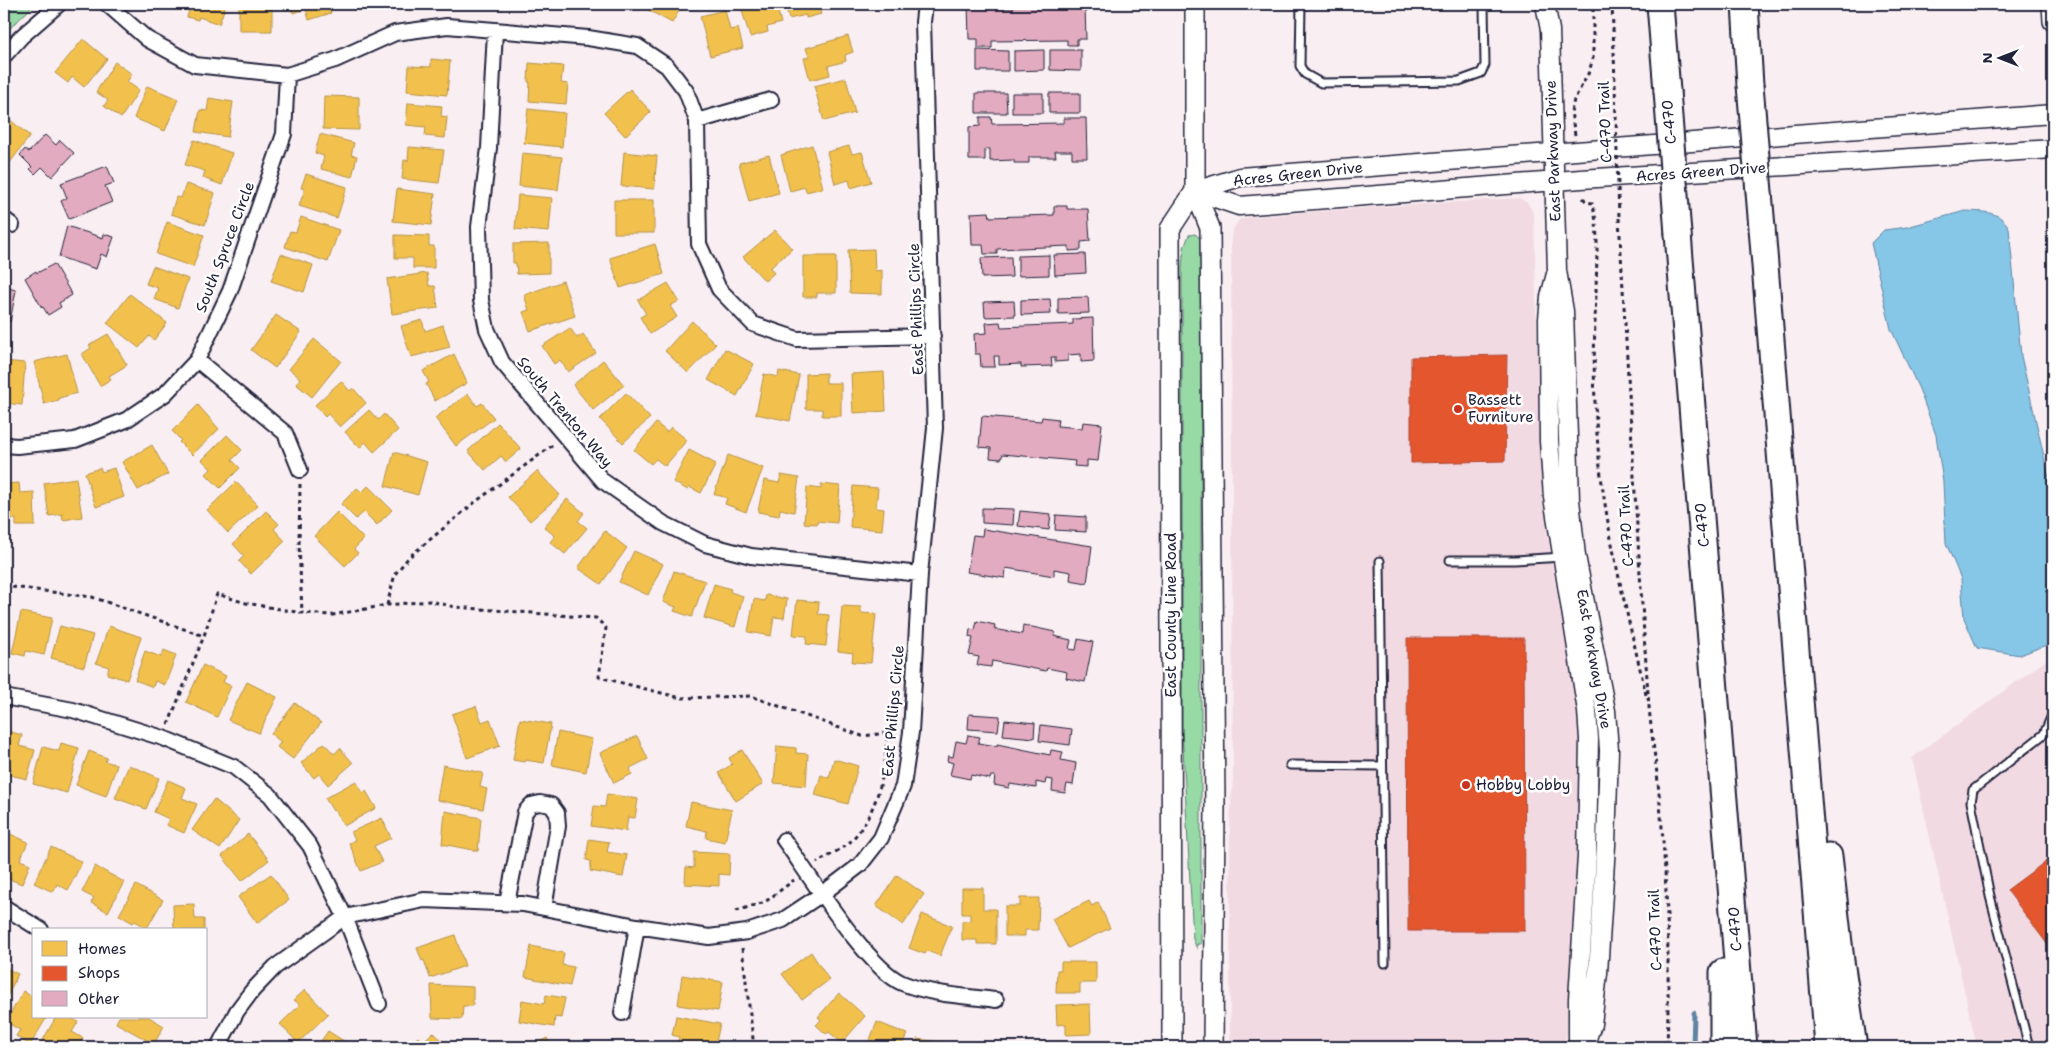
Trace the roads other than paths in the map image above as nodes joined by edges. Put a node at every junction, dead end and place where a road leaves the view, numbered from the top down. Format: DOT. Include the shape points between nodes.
graph roads {
  1 [pos="59,4"];
  2 [pos="107,4"];
  3 [pos="925,4"];
  4 [pos="1195,4"];
  5 [pos="1301,4"];
  6 [pos="1484,4"];
  7 [pos="1545,4"];
  8 [pos="1555,4"];
  9 [pos="1660,4"];
  10 [pos="1745,4"];
  11 [pos="2052,4"];
  12 [pos="2053,21"];
  13 [pos="495,30"];
  14 [pos="1550,30"];
  15 [pos="4,56"];
  16 [pos="287,75"];
  17 [pos="771,100"];
  18 [pos="2053,114"];
  19 [pos="697,121"];
  20 [pos="2053,149"];
  21 [pos="1553,154"];
  22 [pos="1554,182"];
  23 [pos="1195,191"];
  24 [pos="933,336"];
  25 [pos="197,360"];
  26 [pos="4,445"];
  27 [pos="300,470"];
  28 [pos="1569,557"];
  29 [pos="1380,560"];
  30 [pos="1450,560"];
  31 [pos="920,574"];
  32 [pos="1794,626"];
  33 [pos="4,697"];
  34 [pos="2053,713"];
  35 [pos="1290,764"];
  36 [pos="1382,766"];
  37 [pos="1725,799"];
  38 [pos="784,840"];
  39 [pos="822,894"];
  40 [pos="507,903"];
  41 [pos="4,907"];
  42 [pos="544,908"];
  43 [pos="345,917"];
  44 [pos="637,926"];
  45 [pos="38,928"];
  46 [pos="1385,963"];
  47 [pos="996,1000"];
  48 [pos="379,1004"];
  49 [pos="622,1013"];
  50 [pos="218,1047"];
  51 [pos="1172,1047"];
  52 [pos="1213,1047"];
  53 [pos="1578,1047"];
  54 [pos="1584,1047"];
  55 [pos="1723,1047"];
  56 [pos="1744,1047"];
  57 [pos="1828,1047"];
  58 [pos="1854,1047"];
  59 [pos="2029,1047"];
  1 -- 15 [label="street"];
  2 -- 16 [label="street" via="147,39 195,65"];
  3 -- 24 [label="street, East Phillips Circle"];
  4 -- 23 [label="main road"];
  5 -- 6 [label="lane" via="1300,66 1305,74 1321,83 1459,81 1481,73 1484,65"];
  7 -- 14 [label="street, East Parkway Drive"];
  8 -- 14 [label="street, East Parkway Drive"];
  9 -- 37 [label="highway, C-470, bridge"];
  10 -- 32 [label="highway, bridge"];
  11 -- 12 [label="main road"];
  13 -- 16 [label="street" via="446,26 396,33 335,60"];
  13 -- 19 [label="street" via="637,46 667,66 686,91"];
  13 -- 31 [label="street, South Trenton Way" via="489,148 479,227 481,300 486,329 502,362 603,481 663,523 705,544 751,556"];
  14 -- 21 [label="street, East Parkway Drive"];
  16 -- 25 [label="street, South Spruce Circle" via="284,134 230,291"];
  17 -- 19 [label="street"];
  18 -- 21 [label="street, Acres Green Drive"];
  19 -- 24 [label="street" via="698,244 719,289 753,324 797,339"];
  20 -- 22 [label="street, Acres Green Drive"];
  21 -- 22 [label="street, East Parkway Drive"];
  21 -- 23 [label="street, Acres Green Drive" via="1240,177"];
  22 -- 23 [label="street, Acres Green Drive" via="1239,206"];
  22 -- 28 [label="street, East Parkway Drive" via="1557,271 1564,311"];
  23 -- 51 [label="main road, East County Line Road" via="1170,228"];
  23 -- 52 [label="main road" via="1210,228 1215,787"];
  24 -- 31 [label="street, East Phillips Circle" via="935,428"];
  25 -- 26 [label="street, South Spruce Circle" via="165,394 126,420 75,440"];
  25 -- 27 [label="street" via="285,433"];
  28 -- 30 [label="lane"];
  28 -- 53 [label="street, East Parkway Drive" via="1589,739"];
  28 -- 54 [label="street, East Parkway Drive" via="1599,670 1609,750 1597,982 1592,1024"];
  29 -- 36 [label="lane"];
  31 -- 39 [label="street, East Phillips Circle" via="910,732 903,786 881,838 860,865"];
  32 -- 57 [label="highway"];
  32 -- 58 [label="highway" via="1812,673 1830,871"];
  33 -- 43 [label="street" via="73,710 163,738 234,767 270,795 310,846"];
  34 -- 59 [label="lane" via="2044,734 1973,790 1971,802 1990,896"];
  35 -- 36 [label="lane"];
  36 -- 46 [label="lane"];
  37 -- 55 [label="highway" via="1721,886"];
  37 -- 56 [label="highway, C-470"];
  38 -- 39 [label="street"];
  39 -- 44 [label="street, East Phillips Circle" via="783,920 747,932 709,937"];
  39 -- 47 [label="street" via="880,967 901,982 931,992"];
  40 -- 42 [label="street, East Phillips Circle"];
  40 -- 42 [label="street" via="525,812 531,804 551,804 557,813 558,826"];
  40 -- 43 [label="street, East Phillips Circle" via="424,900"];
  41 -- 45 [label="street"];
  42 -- 44 [label="street, East Phillips Circle"];
  43 -- 48 [label="street"];
  43 -- 50 [label="street, East Phillips Circle" via="275,967 237,1011"];
  44 -- 49 [label="street"];
}
